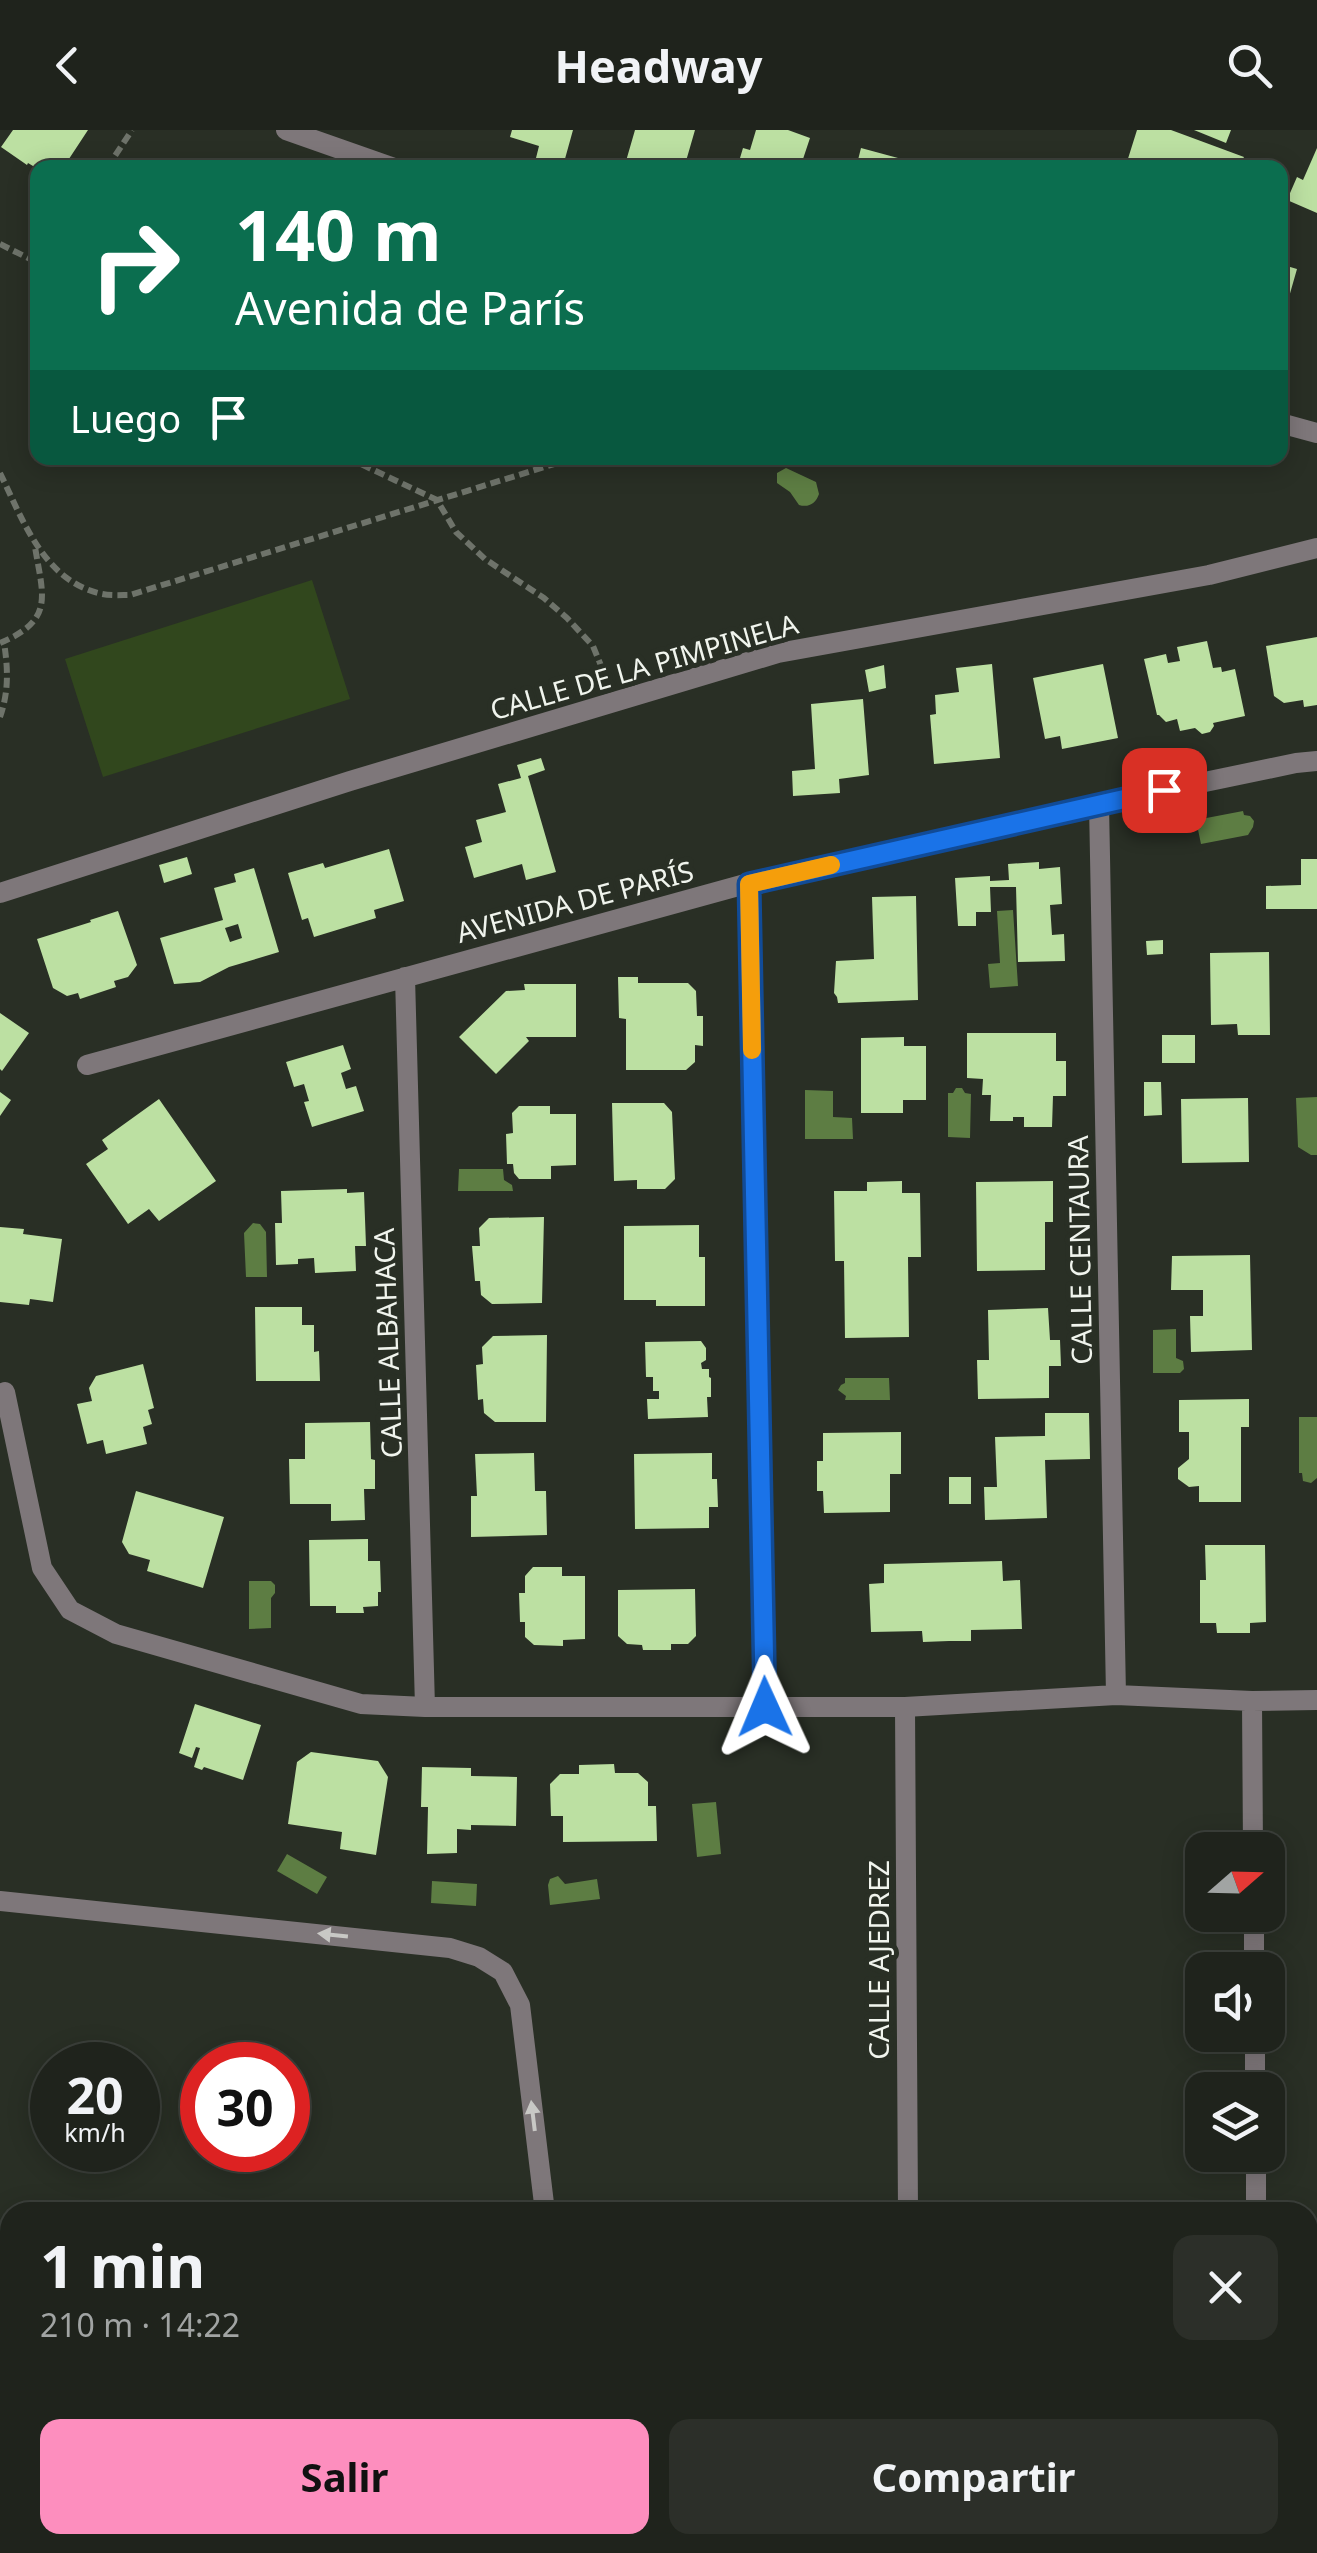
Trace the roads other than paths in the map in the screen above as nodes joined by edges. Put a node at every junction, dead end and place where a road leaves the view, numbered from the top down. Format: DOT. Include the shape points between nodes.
graph roads {
  1 [pos="286,130"];
  2 [pos="371,160"];
  3 [pos="1288,426"];
  4 [pos="1317,433"];
  5 [pos="1317,548"];
  6 [pos="1317,762"];
  7 [pos="1098,804"];
  8 [pos="749,884"];
  9 [pos="0,893"];
  10 [pos="405,977"];
  11 [pos="87,1065"];
  12 [pos="6,1392"];
  13 [pos="1116,1695"];
  14 [pos="1317,1700"];
  15 [pos="1252,1702"];
  16 [pos="426,1707"];
  17 [pos="765,1707"];
  18 [pos="904,1707"];
  19 [pos="1253,1832"];
  20 [pos="0,1901"];
  21 [pos="1256,2172"];
  22 [pos="544,2202"];
  23 [pos="908,2202"];
  24 [pos="1256,2202"];
  1 -- 2 [label="street"];
  3 -- 4 [label="street"];
  5 -- 9 [label="street, CALLE DE LA PIMPINELA" via="1209,575 778,654 350,780"];
  6 -- 7 [label="street, AVENIDA DE PARÍS"];
  7 -- 8 [label="street, AVENIDA DE PARÍS"];
  7 -- 13 [label="street, CALLE CENTAURA"];
  8 -- 10 [label="street, AVENIDA DE PARÍS"];
  8 -- 17 [label="street"];
  10 -- 11 [label="street, AVENIDA DE PARÍS"];
  10 -- 16 [label="street, CALLE ALBAHACA"];
  12 -- 16 [label="street" via="42,1568 70,1610 116,1634 361,1704"];
  13 -- 15 [label="street"];
  13 -- 18 [label="street"];
  14 -- 15 [label="street"];
  15 -- 19 [label="street"];
  16 -- 17 [label="street"];
  17 -- 18 [label="street"];
  18 -- 23 [label="street, CALLE AJEDREZ"];
  22 -- 20 [label="street, one-way" via="520,2005 502,1972 479,1957 450,1948"];
  21 -- 24 [label="street"];
}
